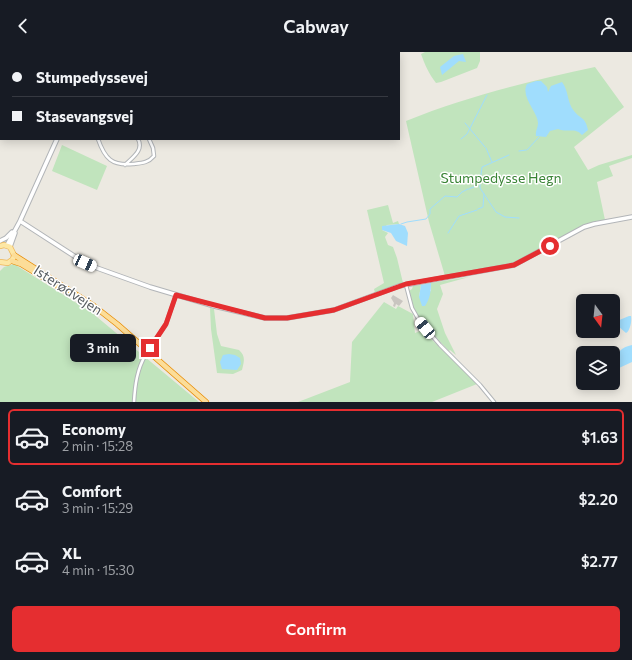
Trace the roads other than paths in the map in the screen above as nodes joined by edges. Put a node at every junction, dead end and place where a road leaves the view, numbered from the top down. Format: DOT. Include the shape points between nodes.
graph roads {
  1 [pos="57,140"];
  2 [pos="98,140"];
  3 [pos="139,140"];
  4 [pos="149,140"];
  5 [pos="125,165"];
  6 [pos="632,217"];
  7 [pos="19,222"];
  8 [pos="0,241"];
  9 [pos="0,246"];
  10 [pos="8,246"];
  11 [pos="14,255"];
  12 [pos="12,261"];
  13 [pos="1,264"];
  14 [pos="406,284"];
  15 [pos="176,295"];
  16 [pos="120,327"];
  17 [pos="150,348"];
  18 [pos="146,354"];
  19 [pos="134,402"];
  20 [pos="206,402"];
  21 [pos="494,402"];
  1 -- 7 [label="street"];
  2 -- 5 [label="street" via="110,160"];
  3 -- 5 [label="street" via="141,148"];
  4 -- 5 [label="street" via="154,156 150,161"];
  6 -- 14 [label="street" via="584,227 521,263"];
  7 -- 8 [label="street" via="6,238"];
  7 -- 10 [label="street"];
  7 -- 15 [label="street" via="34,228 85,263"];
  9 -- 10 [label="main road"];
  10 -- 11 [label="main road"];
  11 -- 12 [label="main road"];
  11 -- 16 [label="highway, Isterødvejen" via="78,294"];
  12 -- 13 [label="main road"];
  12 -- 16 [label="highway, Isterødvejen" via="66,291"];
  14 -- 15 [label="street" via="334,310 275,319"];
  14 -- 21 [label="street" via="412,308 420,322"];
  15 -- 17 [label="street" via="166,324"];
  16 -- 20 [label="highway, Isterødvejen"];
  18 -- 19 [label="street" via="137,376"];
}
